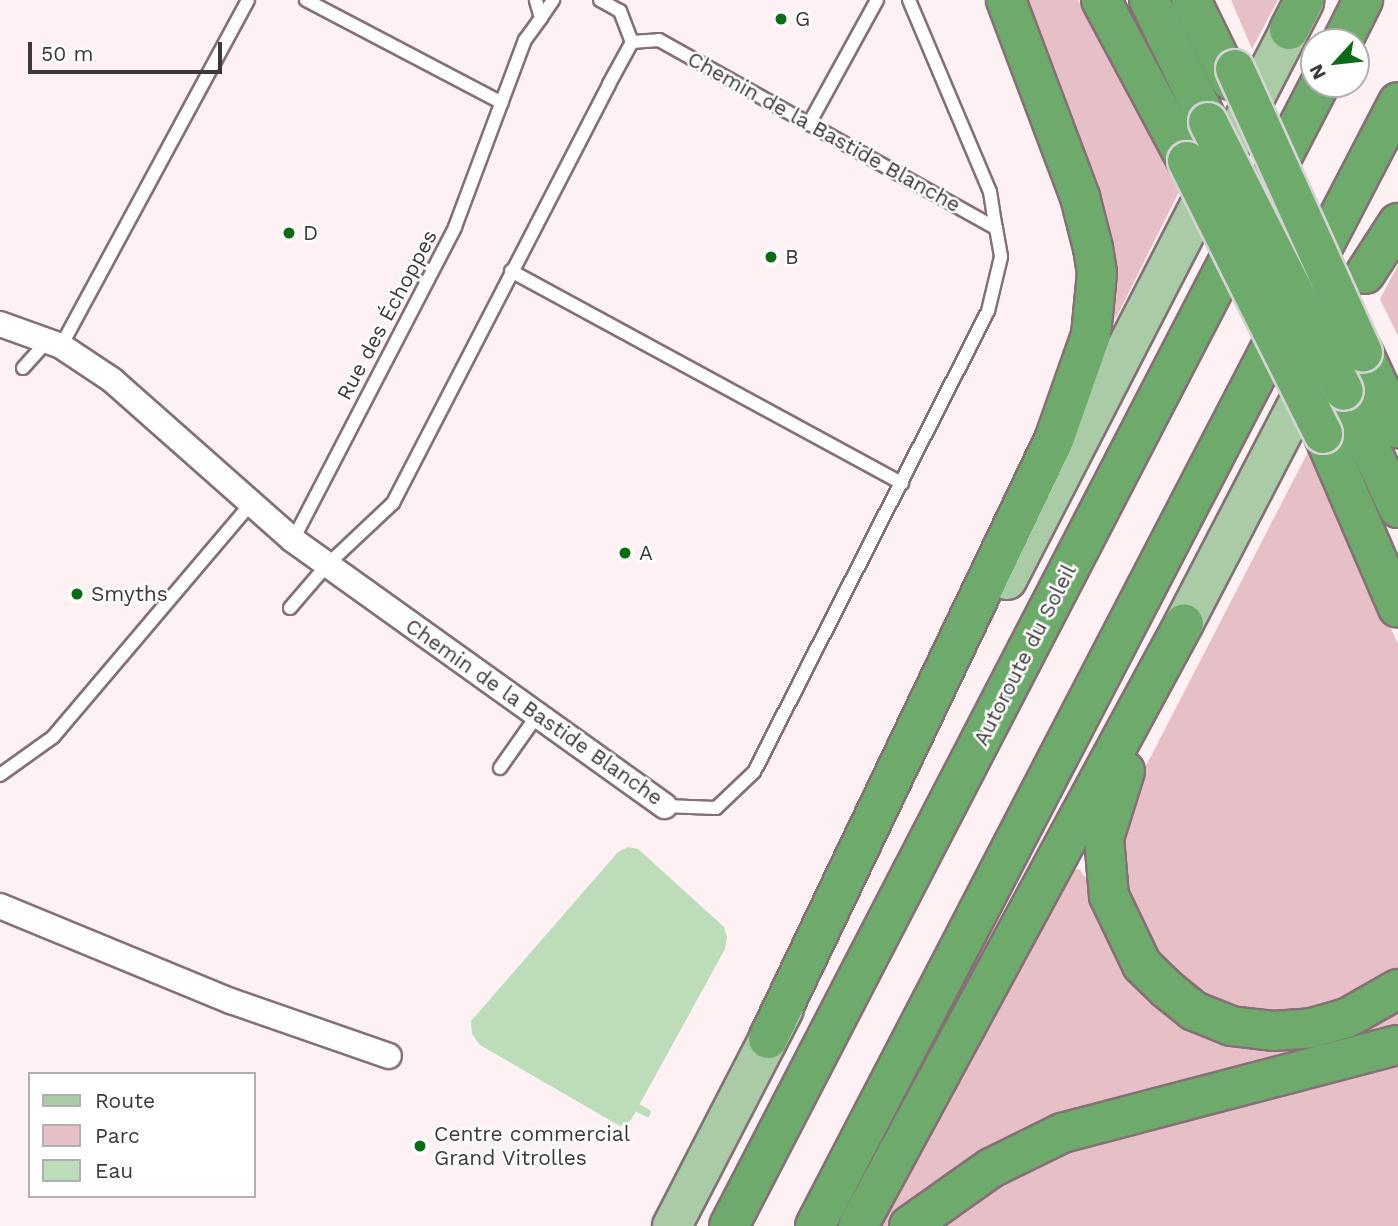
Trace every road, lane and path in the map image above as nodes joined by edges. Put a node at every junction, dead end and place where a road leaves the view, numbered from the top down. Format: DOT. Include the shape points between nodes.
graph roads {
  1 [pos="248,0"];
  2 [pos="306,0"];
  3 [pos="536,0"];
  4 [pos="553,0"];
  5 [pos="600,0"];
  6 [pos="877,0"];
  7 [pos="909,0"];
  8 [pos="1006,0"];
  9 [pos="1101,0"];
  10 [pos="1149,0"];
  11 [pos="1191,0"];
  12 [pos="1210,0"];
  13 [pos="1363,0"];
  14 [pos="624,6"];
  15 [pos="1299,10"];
  16 [pos="541,18"];
  17 [pos="1349,28"];
  18 [pos="632,42"];
  19 [pos="1233,74"];
  20 [pos="1313,98"];
  21 [pos="1398,102"];
  22 [pos="502,103"];
  23 [pos="810,122"];
  24 [pos="1398,207"];
  25 [pos="1398,223"];
  26 [pos="996,228"];
  27 [pos="511,271"];
  28 [pos="1365,274"];
  29 [pos="2,328"];
  30 [pos="1368,341"];
  31 [pos="54,344"];
  32 [pos="23,368"];
  33 [pos="1398,371"];
  34 [pos="1398,428"];
  35 [pos="1323,434"];
  36 [pos="902,483"];
  37 [pos="250,505"];
  38 [pos="1398,508"];
  39 [pos="293,540"];
  40 [pos="327,565"];
  41 [pos="1398,577"];
  42 [pos="290,608"];
  43 [pos="1398,608"];
  44 [pos="1184,623"];
  45 [pos="536,716"];
  46 [pos="500,768"];
  47 [pos="2,772"];
  48 [pos="666,806"];
  49 [pos="0,906"];
  50 [pos="1398,989"];
  51 [pos="768,1039"];
  52 [pos="1398,1045"];
  53 [pos="390,1056"];
  54 [pos="672,1226"];
  55 [pos="729,1226"];
  56 [pos="815,1226"];
  57 [pos="858,1226"];
  58 [pos="909,1226"];
  1 -- 31 [label="lane"];
  2 -- 22 [label="lane"];
  3 -- 16 [label="lane"];
  4 -- 16 [label="lane, Rue des Échoppes"];
  5 -- 14 [label="lane"];
  6 -- 23 [label="lane"];
  7 -- 26 [label="lane" via="990,192"];
  8 -- 51 [label="highway" via="1075,185 1093,248 1097,273 1091,335 1054,440"];
  9 -- 35 [label="highway, bridge"];
  10 -- 38 [label="highway, bridge"];
  11 -- 19 [label="highway"];
  12 -- 19 [label="highway"];
  13 -- 17 [label="highway"];
  14 -- 18 [label="lane"];
  15 -- 51 [label="main road"];
  16 -- 22 [label="lane, Rue des Échoppes" via="525,40"];
  18 -- 23 [label="lane, Chemin de la Bastide Blanche" via="659,40"];
  18 -- 27 [label="lane"];
  19 -- 30 [label="highway, bridge" via="1302,223"];
  20 -- 55 [label="highway, Autoroute du Soleil"];
  21 -- 56 [label="highway"];
  22 -- 39 [label="lane, Rue des Échoppes" via="455,227"];
  23 -- 26 [label="lane, Chemin de la Bastide Blanche"];
  24 -- 28 [label="main road"];
  25 -- 28 [label="highway"];
  26 -- 36 [label="lane, Chemin de la Bastide Blanche" via="1001,257 988,311"];
  27 -- 36 [label="lane"];
  27 -- 40 [label="lane" via="393,503"];
  28 -- 44 [label="main road"];
  29 -- 31 [label="street, Chemin de la Bastide Blanche"];
  30 -- 33 [label="highway"];
  30 -- 34 [label="highway"];
  31 -- 32 [label="lane"];
  31 -- 37 [label="street, Chemin de la Bastide Blanche" via="112,380"];
  35 -- 41 [label="highway"];
  35 -- 43 [label="highway"];
  36 -- 48 [label="lane, Chemin de la Bastide Blanche" via="754,772 716,808"];
  37 -- 39 [label="street, Chemin de la Bastide Blanche"];
  37 -- 47 [label="lane" via="53,737"];
  39 -- 40 [label="street, Chemin de la Bastide Blanche"];
  40 -- 42 [label="lane"];
  40 -- 45 [label="street, Chemin de la Bastide Blanche"];
  44 -- 50 [label="highway" via="1167,684 1120,784 1104,838 1109,896 1142,965 1194,1011 1231,1026 1273,1031 1312,1028 1347,1018"];
  44 -- 57 [label="highway"];
  45 -- 46 [label="lane"];
  45 -- 48 [label="street, Chemin de la Bastide Blanche"];
  49 -- 53 [label="street" via="231,1001"];
  51 -- 54 [label="main road"];
  52 -- 58 [label="highway" via="1062,1133 983,1173"];
}
